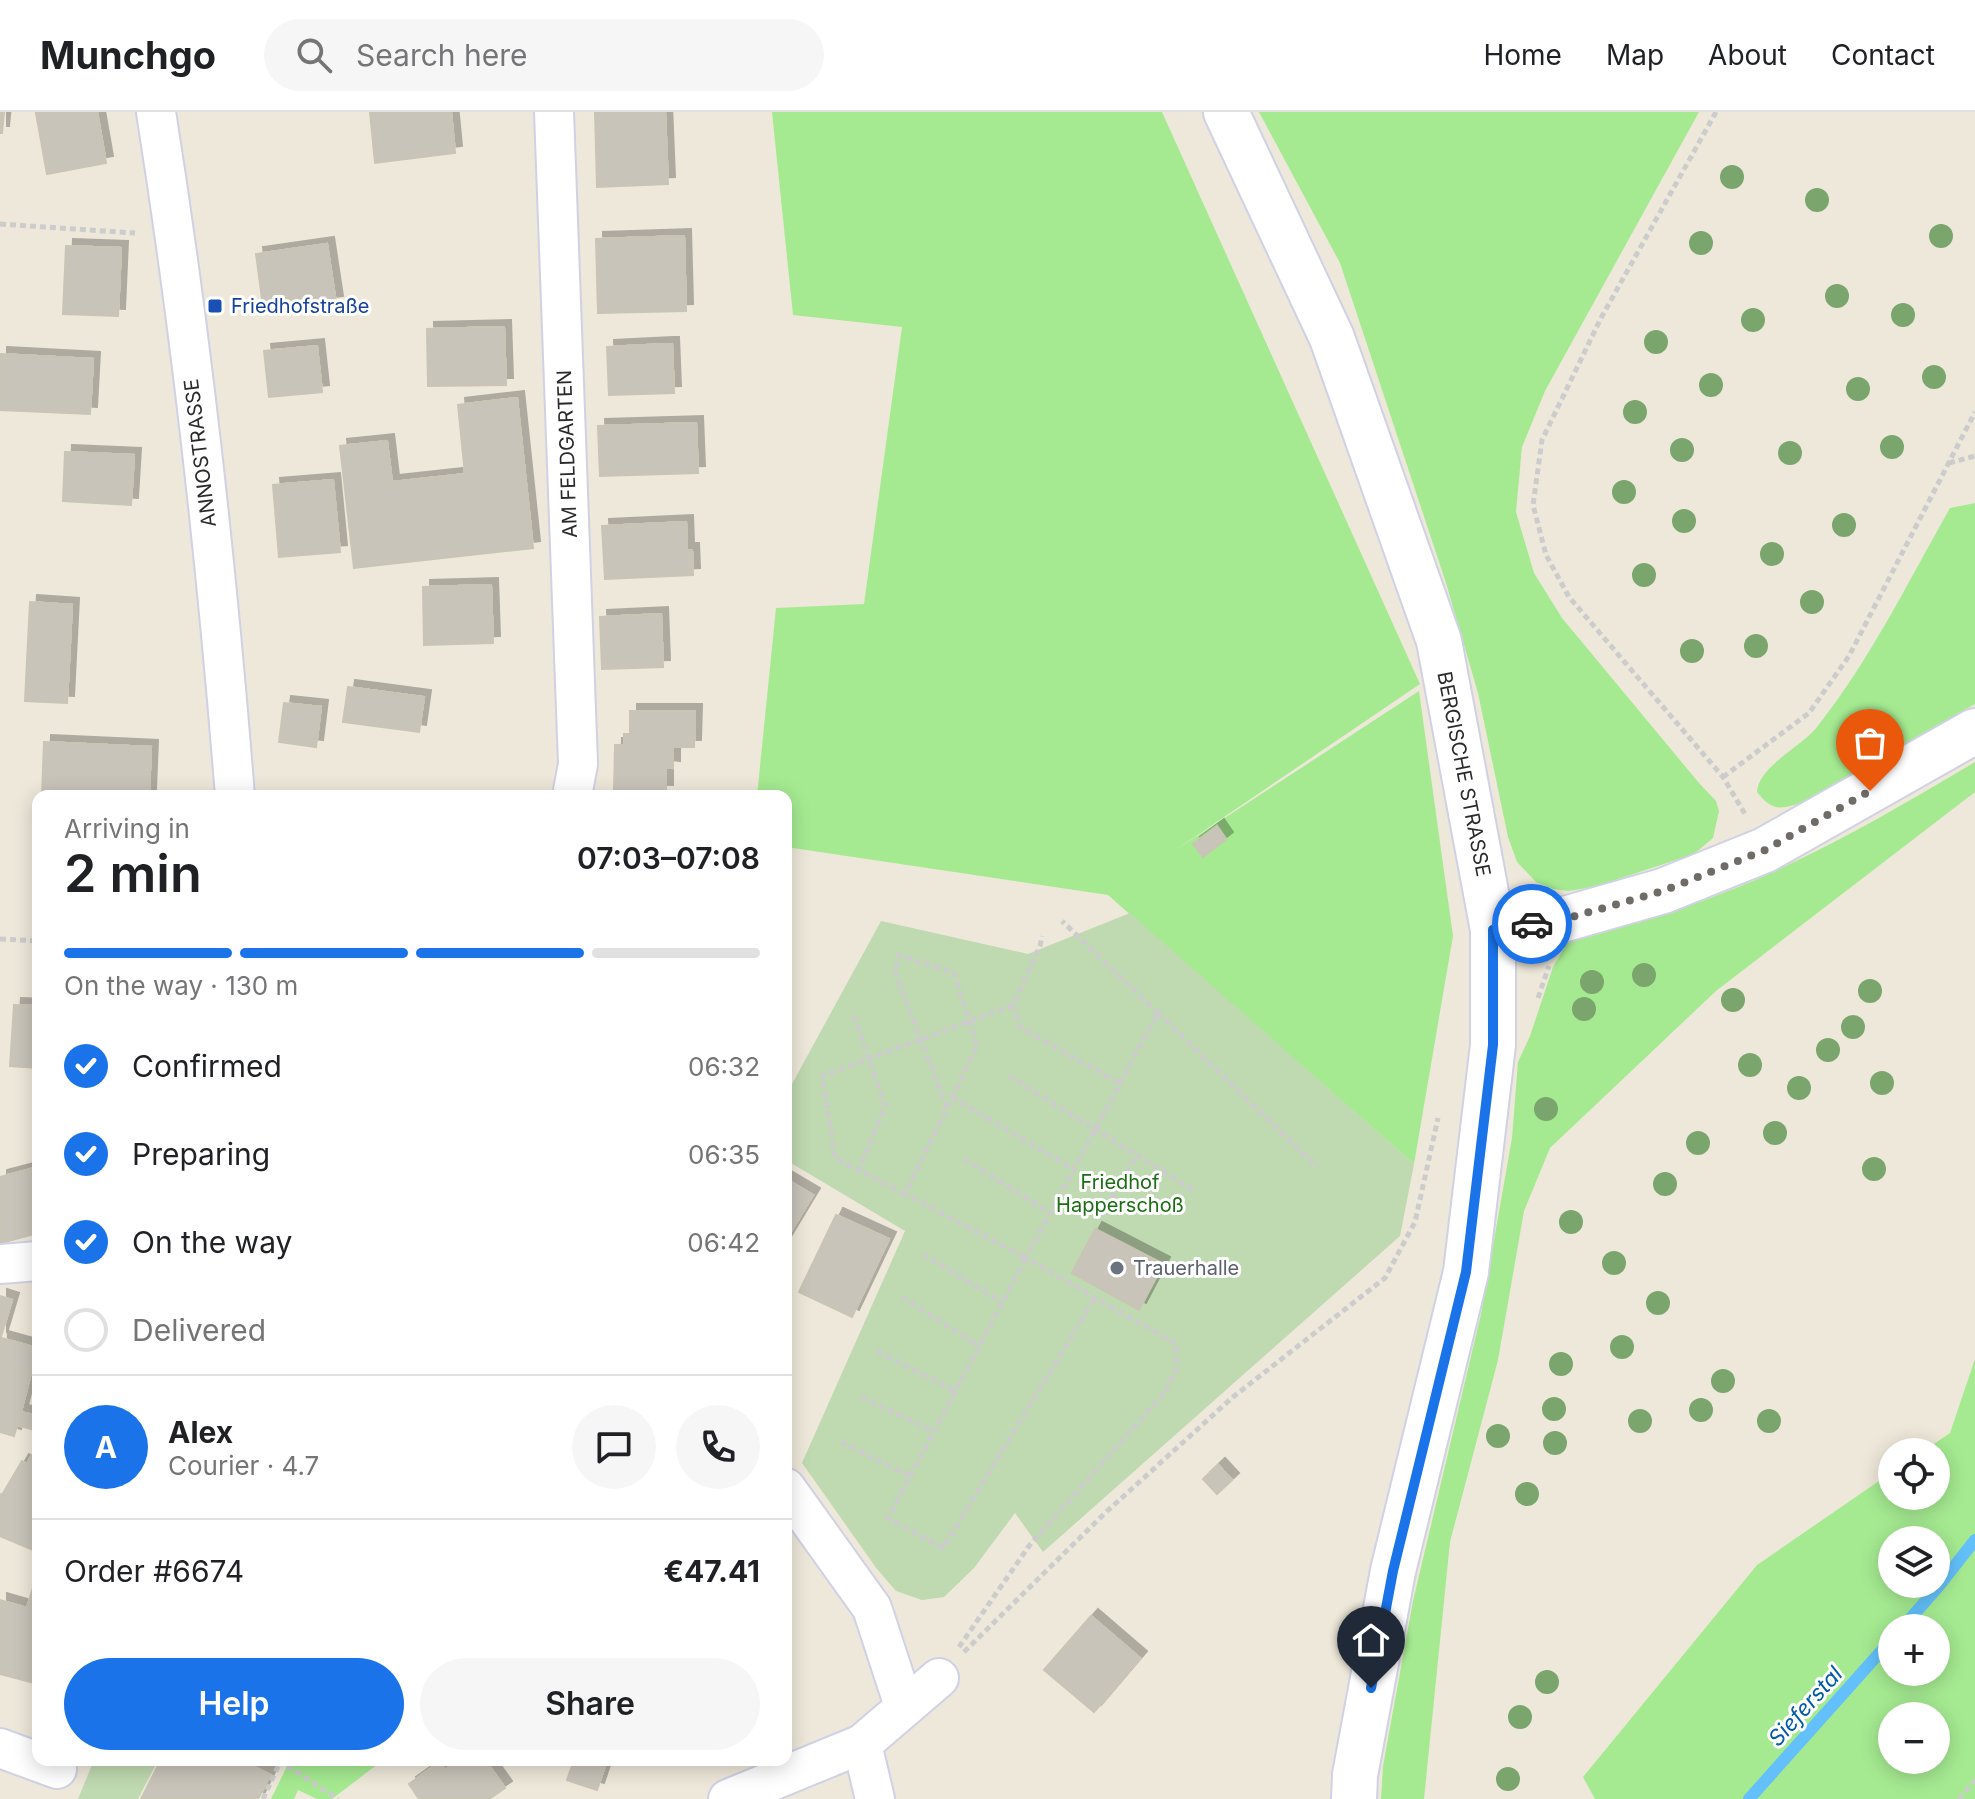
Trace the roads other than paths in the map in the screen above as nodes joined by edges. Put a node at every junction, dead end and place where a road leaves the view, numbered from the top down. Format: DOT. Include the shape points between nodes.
graph roads {
  1 [pos="156,112"];
  2 [pos="554,112"];
  3 [pos="1226,112"];
  4 [pos="1975,731"];
  5 [pos="235,790"];
  6 [pos="573,790"];
  7 [pos="1493,930"];
  8 [pos="32,1261"];
  9 [pos="0,1264"];
  10 [pos="792,1496"];
  11 [pos="939,1678"];
  12 [pos="904,1706"];
  13 [pos="862,1744"];
  14 [pos="0,1748"];
  15 [pos="32,1765"];
  16 [pos="34,1766"];
  17 [pos="53,1776"];
  18 [pos="728,1799"];
  19 [pos="875,1799"];
  20 [pos="1354,1799"];
  1 -- 5 [label="street, ANNOSTRASSE" via="176,236"];
  2 -- 6 [label="street, AM FELDGARTEN" via="578,764"];
  3 -- 7 [label="main road, BERGISCHE STRASSE" via="1332,338 1439,641"];
  4 -- 7 [label="main road" via="1765,850 1663,891 1565,919"];
  7 -- 20 [label="main road, BERGISCHE STRASSE" via="1493,1045 1466,1272 1393,1571"];
  8 -- 9 [label="street"];
  10 -- 12 [label="street" via="872,1608"];
  11 -- 12 [label="street"];
  12 -- 13 [label="street"];
  13 -- 18 [label="street"];
  13 -- 19 [label="street"];
  14 -- 15 [label="street"];
  16 -- 17 [label="street"];
}
